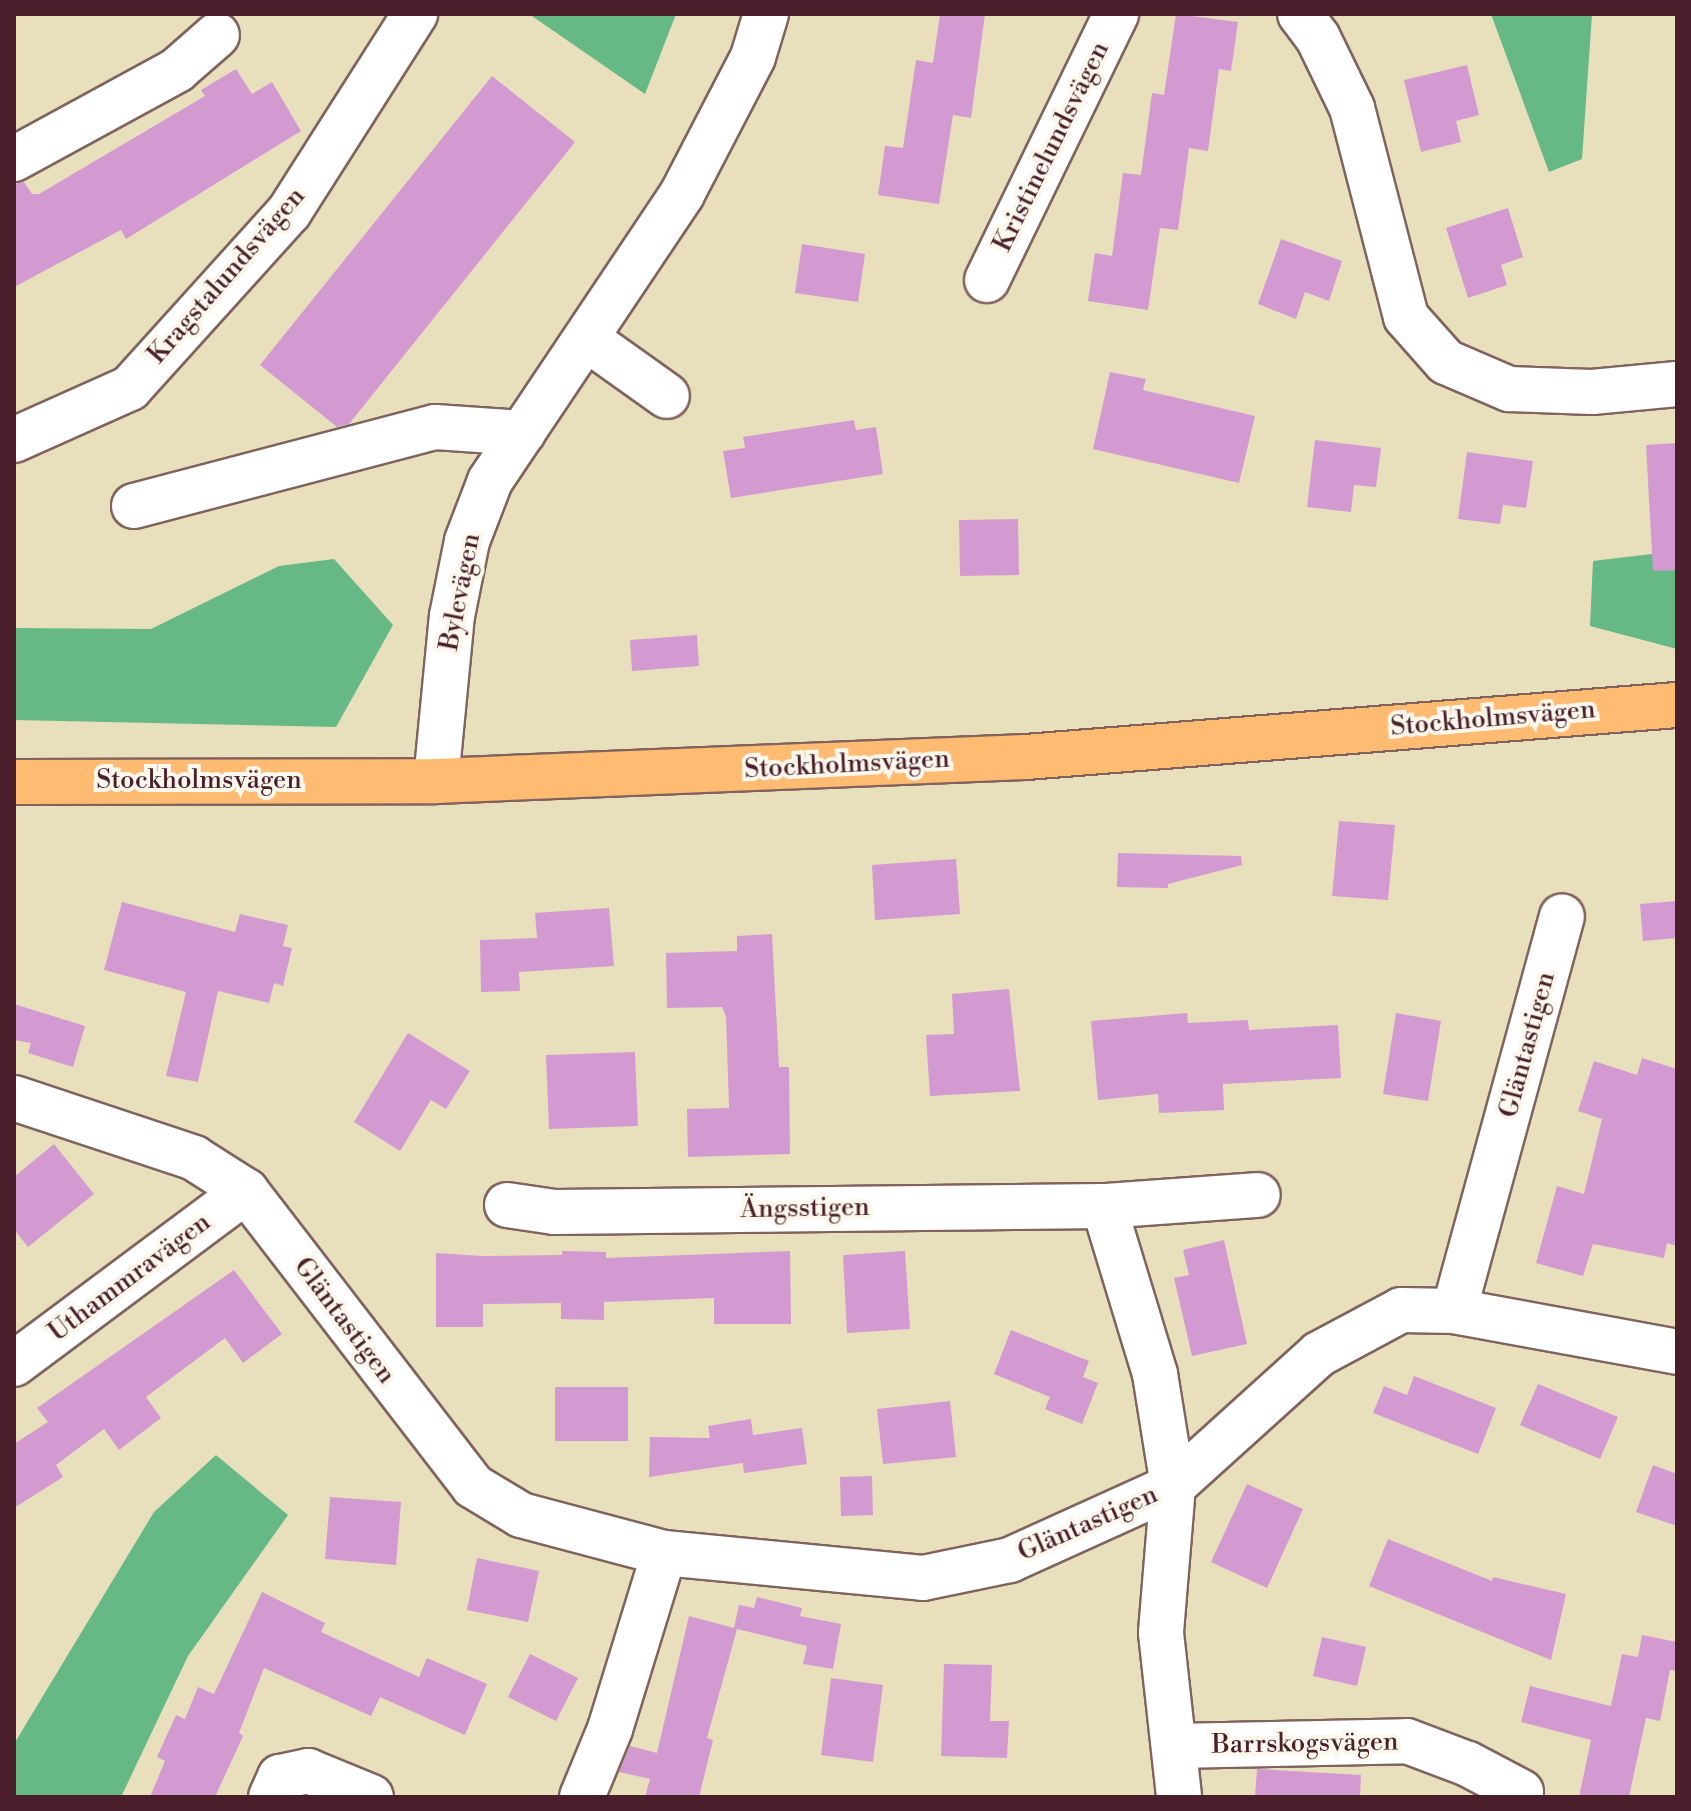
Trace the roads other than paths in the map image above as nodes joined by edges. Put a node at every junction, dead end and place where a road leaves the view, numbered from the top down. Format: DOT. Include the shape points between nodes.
graph roads {
  1 [pos="415,14"];
  2 [pos="766,14"];
  3 [pos="1116,14"];
  4 [pos="1300,14"];
  5 [pos="217,35"];
  6 [pos="14,159"];
  7 [pos="987,280"];
  8 [pos="587,339"];
  9 [pos="1677,384"];
  10 [pos="667,396"];
  11 [pos="523,433"];
  12 [pos="14,440"];
  13 [pos="134,506"];
  14 [pos="1677,705"];
  15 [pos="436,781"];
  16 [pos="14,782"];
  17 [pos="1562,917"];
  18 [pos="14,1098"];
  19 [pos="246,1191"];
  20 [pos="1258,1195"];
  21 [pos="507,1205"];
  22 [pos="1104,1206"];
  23 [pos="1454,1311"];
  24 [pos="1677,1352"];
  25 [pos="14,1364"];
  26 [pos="1173,1486"];
  27 [pos="664,1553"];
  28 [pos="1175,1746"];
  29 [pos="1521,1792"];
  30 [pos="271,1797"];
  31 [pos="371,1797"];
  32 [pos="582,1797"];
  33 [pos="1179,1797"];
  1 -- 12 [label="street, Kragstalundsvägen" via="289,212 130,388"];
  2 -- 8 [label="street, Bylevägen" via="753,57 682,194"];
  3 -- 7 [label="street, Kristinelundsvägen"];
  4 -- 9 [label="street" via="1318,38 1352,108 1406,317 1446,362 1509,389 1592,392"];
  5 -- 6 [label="street" via="177,70"];
  8 -- 10 [label="street"];
  8 -- 11 [label="street, Bylevägen"];
  11 -- 13 [label="street" via="435,427"];
  11 -- 15 [label="street, Bylevägen" via="490,481 467,541 452,616"];
  14 -- 15 [label="main road, Stockholmsvägen" via="1026,757"];
  15 -- 16 [label="main road, Stockholmsvägen"];
  17 -- 23 [label="street, Gläntastigen"];
  18 -- 19 [label="street, Gläntastigen" via="194,1158"];
  19 -- 25 [label="street, Uthammravägen"];
  19 -- 27 [label="street, Gläntastigen" via="473,1486 521,1515"];
  20 -- 22 [label="street, Ängsstigen"];
  21 -- 22 [label="street, Ängsstigen" via="554,1212"];
  22 -- 26 [label="street" via="1155,1374"];
  23 -- 24 [label="street, Gläntastigen"];
  23 -- 26 [label="street, Gläntastigen" via="1401,1310 1319,1354"];
  26 -- 27 [label="street, Gläntastigen" via="1010,1560 923,1578"];
  26 -- 28 [label="street, Barrskogsvägen" via="1161,1633"];
  27 -- 32 [label="street" via="610,1729"];
  28 -- 29 [label="street, Barrskogsvägen" via="1407,1741"];
  28 -- 33 [label="street, Barrskogsvägen"];
  30 -- 31 [label="street" via="280,1777 308,1771"];
}
